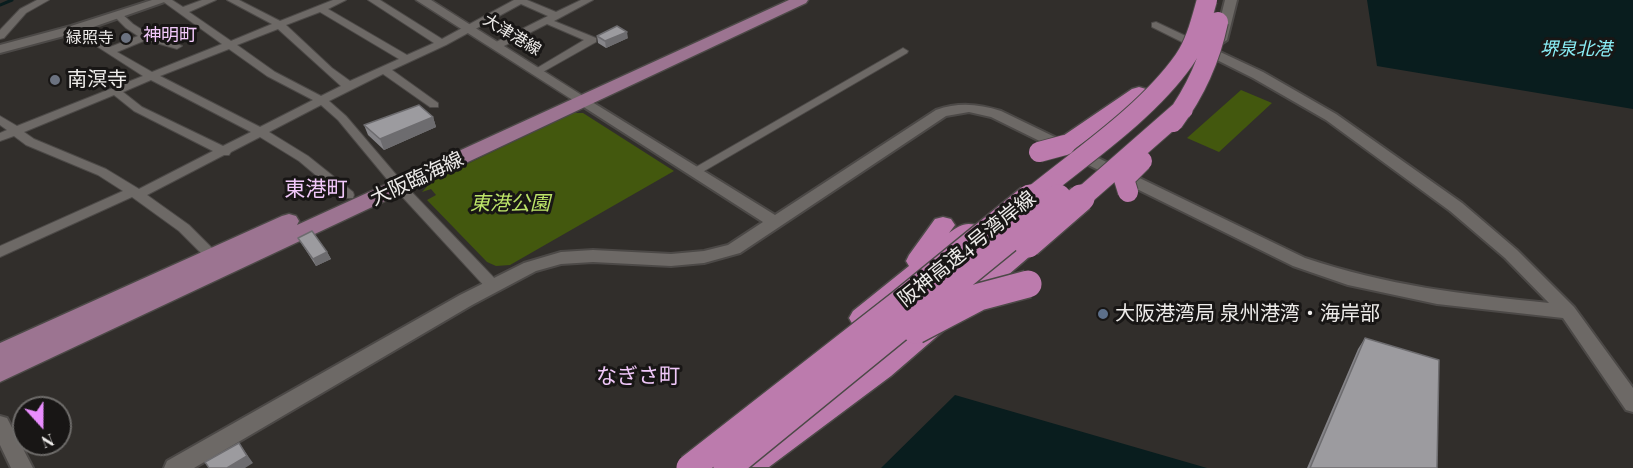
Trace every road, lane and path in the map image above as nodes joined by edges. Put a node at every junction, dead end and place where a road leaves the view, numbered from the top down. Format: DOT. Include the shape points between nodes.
graph roads {
  1 [pos="44,0"];
  2 [pos="165,0"];
  3 [pos="211,0"];
  4 [pos="232,0"];
  5 [pos="341,0"];
  6 [pos="373,0"];
  7 [pos="422,0"];
  8 [pos="520,0"];
  9 [pos="588,0"];
  10 [pos="770,0"];
  11 [pos="801,0"];
  12 [pos="1222,0"];
  13 [pos="1231,0"];
  14 [pos="320,8"];
  15 [pos="1207,10"];
  16 [pos="182,11"];
  17 [pos="118,15"];
  18 [pos="551,18"];
  19 [pos="279,24"];
  20 [pos="1156,25"];
  21 [pos="75,28"];
  22 [pos="468,30"];
  23 [pos="147,36"];
  24 [pos="0,38"];
  25 [pos="1186,40"];
  26 [pos="22,42"];
  27 [pos="442,43"];
  28 [pos="229,45"];
  29 [pos="177,46"];
  30 [pos="496,46"];
  31 [pos="0,49"];
  32 [pos="110,51"];
  33 [pos="903,51"];
  34 [pos="1215,54"];
  35 [pos="405,58"];
  36 [pos="382,69"];
  37 [pos="537,71"];
  38 [pos="152,76"];
  39 [pos="349,86"];
  40 [pos="115,91"];
  41 [pos="1139,93"];
  42 [pos="577,97"];
  43 [pos="323,101"];
  44 [pos="434,105"];
  45 [pos="1183,109"];
  46 [pos="0,119"];
  47 [pos="14,131"];
  48 [pos="262,132"];
  49 [pos="0,137"];
  50 [pos="225,152"];
  51 [pos="1039,152"];
  52 [pos="1076,154"];
  53 [pos="1108,169"];
  54 [pos="695,171"];
  55 [pos="395,181"];
  56 [pos="1128,192"];
  57 [pos="135,194"];
  58 [pos="348,195"];
  59 [pos="775,222"];
  60 [pos="956,228"];
  61 [pos="0,252"];
  62 [pos="212,256"];
  63 [pos="1028,284"];
  64 [pos="493,286"];
  65 [pos="1568,312"];
  66 [pos="837,338"];
  67 [pos="0,353"];
  68 [pos="0,372"];
  69 [pos="1633,404"];
  70 [pos="0,424"];
  71 [pos="734,434"];
  72 [pos="752,463"];
  73 [pos="22,468"];
  74 [pos="175,468"];
  75 [pos="678,468"];
  76 [pos="690,468"];
  77 [pos="727,468"];
  78 [pos="732,468"];
  1 -- 24 [label="street" via="23,11"];
  2 -- 16 [label="street"];
  2 -- 17 [label="street"];
  3 -- 16 [label="street"];
  4 -- 19 [label="street"];
  5 -- 14 [label="street"];
  6 -- 27 [label="street"];
  7 -- 22 [label="main road, 大津港線"];
  8 -- 18 [label="street"];
  8 -- 22 [label="street"];
  9 -- 18 [label="street"];
  10 -- 42 [label="main road, 大阪臨海線"];
  11 -- 42 [label="main road, 大阪臨海線"];
  12 -- 15 [label="highway, 阪神高速4号湾岸線"];
  13 -- 34 [label="street" via="1226,28"];
  14 -- 19 [label="street"];
  14 -- 35 [label="street"];
  15 -- 25 [label="street"];
  15 -- 41 [label="highway, bridge" via="1179,58"];
  15 -- 45 [label="highway, bridge" via="1213,51"];
  15 -- 71 [label="highway, 阪神高速4号湾岸線, bridge" via="1184,60 1127,120"];
  15 -- 77 [label="highway, 阪神高速4号湾岸線, bridge" via="1200,61 1148,121"];
  16 -- 28 [label="street"];
  17 -- 21 [label="street"];
  17 -- 23 [label="street"];
  18 -- 30 [label="street"];
  18 -- 37 [label="street" via="592,40"];
  19 -- 28 [label="street"];
  19 -- 39 [label="street"];
  20 -- 25 [label="street"];
  21 -- 26 [label="street"];
  21 -- 32 [label="street"];
  22 -- 27 [label="street"];
  22 -- 30 [label="main road, 大津港線"];
  23 -- 29 [label="street"];
  23 -- 32 [label="street"];
  24 -- 26 [label="street"];
  25 -- 34 [label="street"];
  25 -- 52 [label="street" via="1148,92"];
  26 -- 31 [label="street"];
  27 -- 35 [label="street"];
  28 -- 38 [label="street"];
  28 -- 43 [label="street" via="271,74"];
  30 -- 37 [label="main road, 大津港線"];
  32 -- 38 [label="street"];
  33 -- 54 [label="street"];
  34 -- 53 [label="street" via="1178,107"];
  34 -- 65 [label="street" via="1323,112 1413,174 1511,254"];
  35 -- 36 [label="street"];
  36 -- 39 [label="street"];
  36 -- 44 [label="street"];
  37 -- 42 [label="main road, 大津港線"];
  38 -- 40 [label="street"];
  38 -- 48 [label="street"];
  39 -- 43 [label="street"];
  40 -- 47 [label="street"];
  40 -- 50 [label="street" via="138,109"];
  41 -- 51 [label="highway, bridge" via="1065,145"];
  41 -- 60 [label="highway"];
  42 -- 54 [label="street"];
  42 -- 55 [label="main road, 大阪臨海線"];
  43 -- 48 [label="street"];
  43 -- 55 [label="street"];
  45 -- 56 [label="highway, bridge" via="1145,158 1127,173 1124,185"];
  45 -- 72 [label="highway, bridge" via="881,368"];
  46 -- 47 [label="street"];
  47 -- 49 [label="street"];
  47 -- 57 [label="street" via="30,142 102,172"];
  48 -- 50 [label="street"];
  48 -- 58 [label="street" via="302,156"];
  50 -- 57 [label="street"];
  52 -- 53 [label="street"];
  52 -- 59 [label="street" via="988,111 954,108"];
  52 -- 66 [label="street"];
  53 -- 65 [label="street" via="1299,262 1348,279 1437,298"];
  53 -- 72 [label="street"];
  54 -- 59 [label="street"];
  55 -- 58 [label="main road, 大阪臨海線"];
  55 -- 64 [label="street"];
  55 -- 68 [label="main road, 大阪臨海線"];
  57 -- 61 [label="street"];
  57 -- 62 [label="street" via="184,228"];
  58 -- 62 [label="main road, 大阪臨海線"];
  59 -- 64 [label="street" via="734,249 704,257 561,258 530,267"];
  60 -- 66 [label="highway"];
  60 -- 71 [label="highway, bridge"];
  62 -- 67 [label="main road, 大阪臨海線"];
  63 -- 78 [label="highway, bridge" via="979,297 926,324 855,371"];
  64 -- 74 [label="street"];
  65 -- 69 [label="street"];
  66 -- 75 [label="street"];
  70 -- 73 [label="street"];
  71 -- 76 [label="highway, 阪神高速4号湾岸線, bridge"];
}
